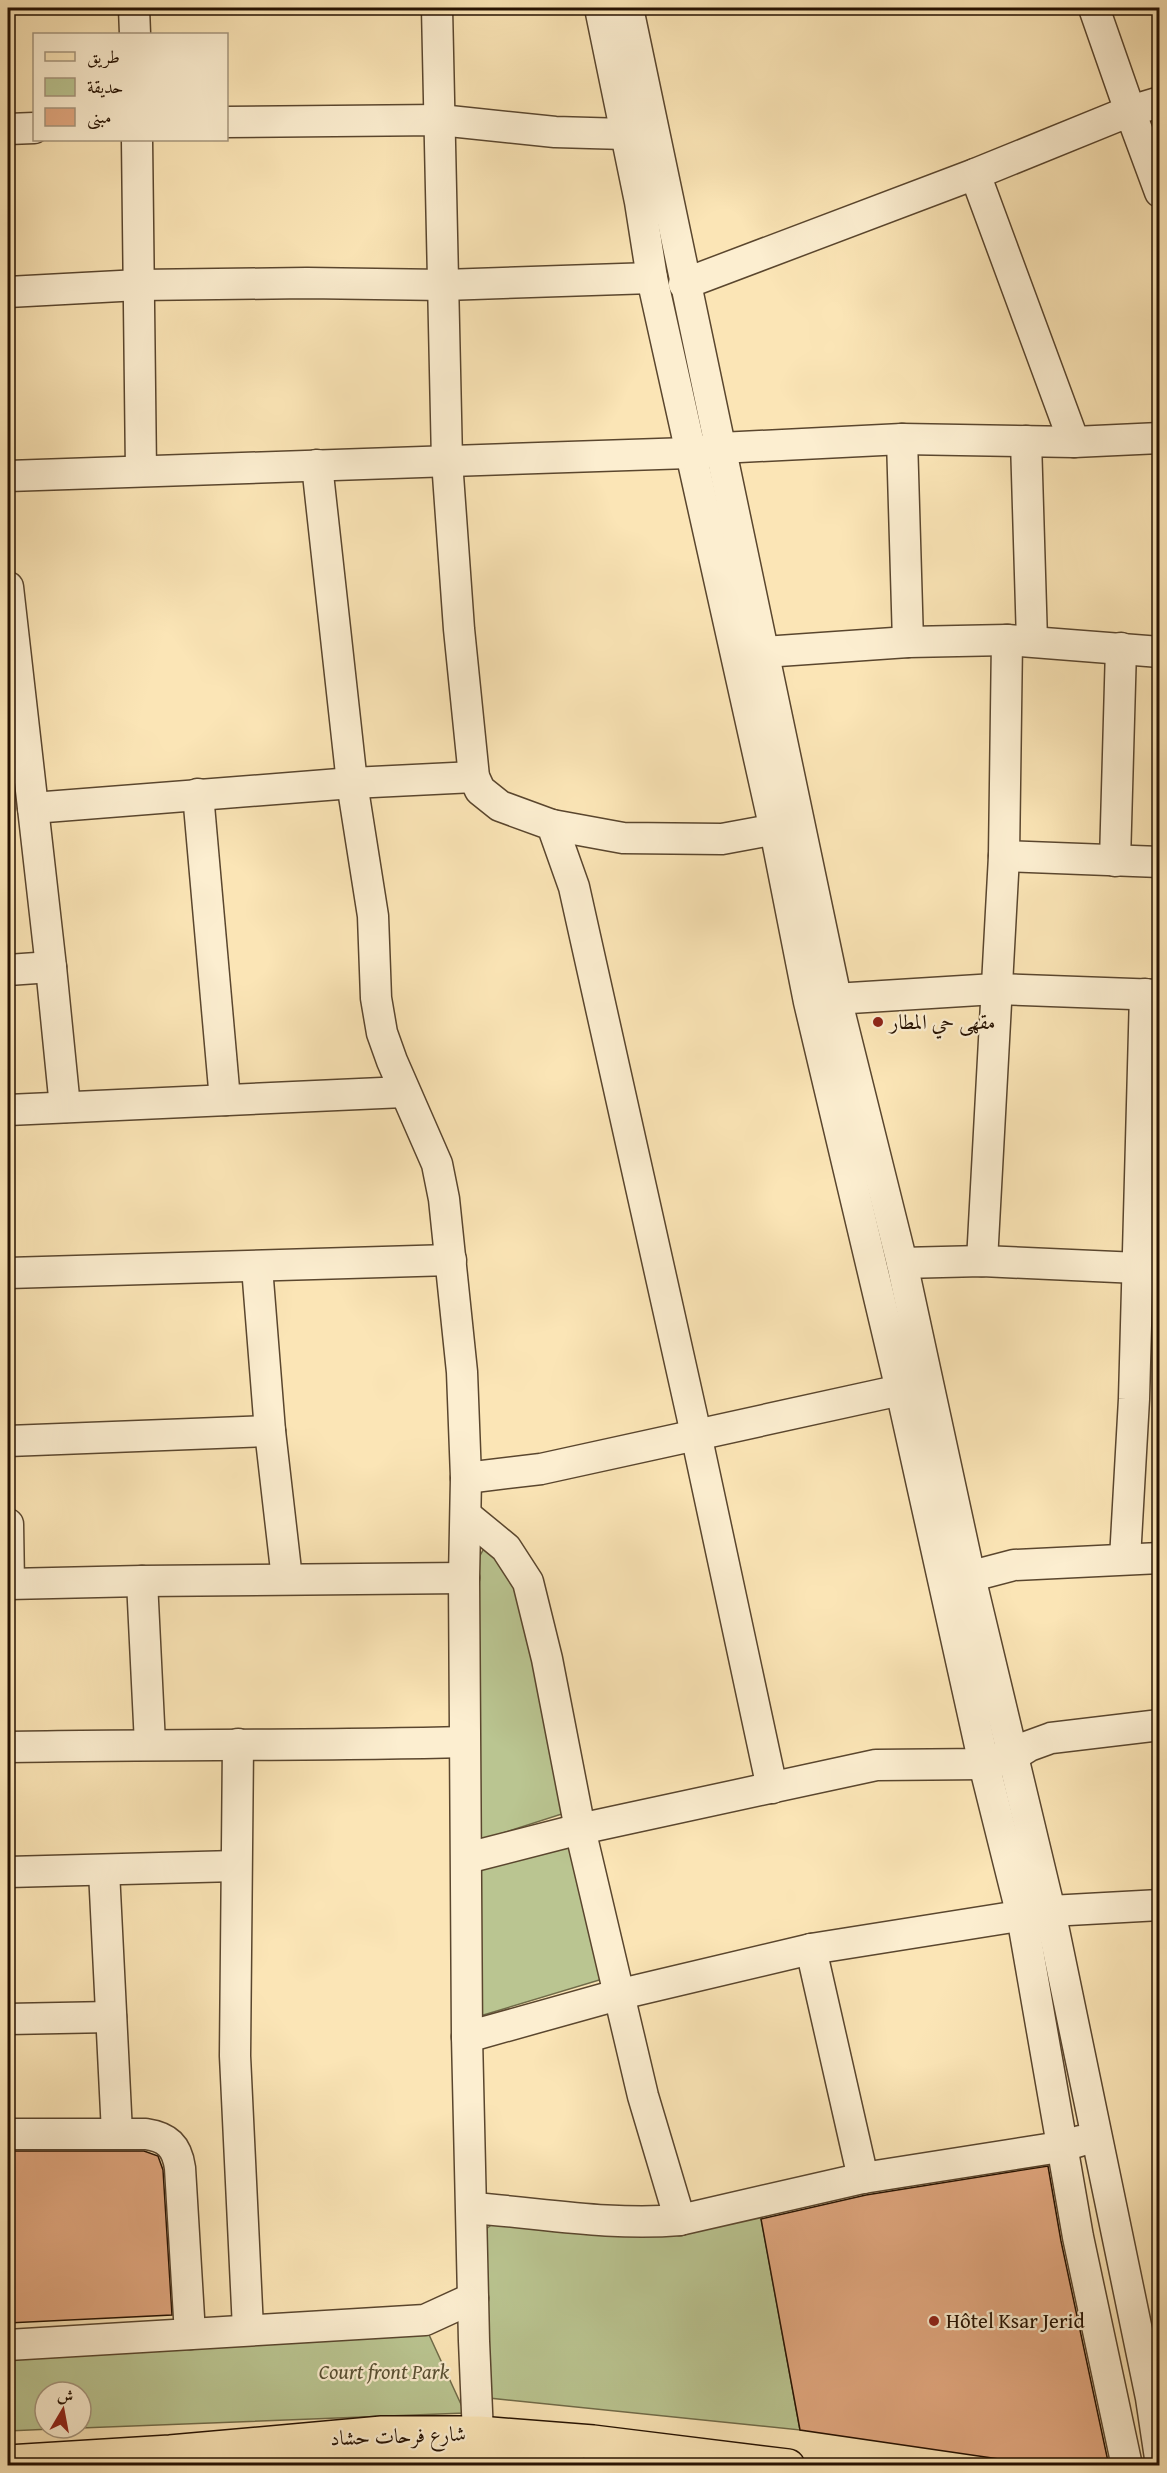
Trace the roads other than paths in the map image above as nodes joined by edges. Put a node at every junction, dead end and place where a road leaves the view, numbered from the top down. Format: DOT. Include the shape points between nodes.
graph roads {
  1 [pos="134,8"];
  2 [pos="436,8"];
  3 [pos="600,8"];
  4 [pos="628,8"];
  5 [pos="1094,8"];
  6 [pos="135,33"];
  7 [pos="1160,102"];
  8 [pos="1130,111"];
  9 [pos="440,120"];
  10 [pos="228,122"];
  11 [pos="33,128"];
  12 [pos="8,129"];
  13 [pos="625,134"];
  14 [pos="137,141"];
  15 [pos="975,174"];
  16 [pos="1160,192"];
  17 [pos="653,198"];
  18 [pos="652,278"];
  19 [pos="684,284"];
  20 [pos="139,285"];
  21 [pos="444,285"];
  22 [pos="8,292"];
  23 [pos="1160,438"];
  24 [pos="902,439"];
  25 [pos="1026,441"];
  26 [pos="1074,442"];
  27 [pos="720,448"];
  28 [pos="689,453"];
  29 [pos="447,461"];
  30 [pos="317,465"];
  31 [pos="141,471"];
  32 [pos="8,476"];
  33 [pos="8,587"];
  34 [pos="1020,640"];
  35 [pos="908,642"];
  36 [pos="1121,648"];
  37 [pos="1160,652"];
  38 [pos="751,657"];
  39 [pos="474,777"];
  40 [pos="352,783"];
  41 [pos="198,794"];
  42 [pos="33,808"];
  43 [pos="552,825"];
  44 [pos="787,828"];
  45 [pos="1004,856"];
  46 [pos="1115,861"];
  47 [pos="1160,862"];
  48 [pos="51,967"];
  49 [pos="8,970"];
  50 [pos="995,989"];
  51 [pos="1152,994"];
  52 [pos="822,1000"];
  53 [pos="404,1092"];
  54 [pos="225,1100"];
  55 [pos="65,1107"];
  56 [pos="8,1110"];
  57 [pos="451,1260"];
  58 [pos="982,1261"];
  59 [pos="903,1263"];
  60 [pos="257,1267"];
  61 [pos="1138,1268"];
  62 [pos="8,1273"];
  63 [pos="916,1387"];
  64 [pos="1147,1399"];
  65 [pos="270,1431"];
  66 [pos="696,1434"];
  67 [pos="8,1441"];
  68 [pos="466,1478"];
  69 [pos="467,1516"];
  70 [pos="8,1524"];
  71 [pos="1160,1558"];
  72 [pos="1125,1559"];
  73 [pos="464,1578"];
  74 [pos="286,1579"];
  75 [pos="957,1580"];
  76 [pos="141,1581"];
  77 [pos="8,1584"];
  78 [pos="1160,1725"];
  79 [pos="464,1742"];
  80 [pos="150,1744"];
  81 [pos="238,1744"];
  82 [pos="8,1747"];
  83 [pos="1012,1756"];
  84 [pos="984,1764"];
  85 [pos="772,1788"];
  86 [pos="580,1829"];
  87 [pos="467,1858"];
  88 [pos="236,1866"];
  89 [pos="104,1871"];
  90 [pos="8,1872"];
  91 [pos="1160,1905"];
  92 [pos="1036,1914"];
  93 [pos="811,1949"];
  94 [pos="621,1994"];
  95 [pos="111,2017"];
  96 [pos="8,2019"];
  97 [pos="467,2037"];
  98 [pos="117,2133"];
  99 [pos="8,2134"];
  100 [pos="1097,2136"];
  101 [pos="1060,2146"];
  102 [pos="863,2178"];
  103 [pos="472,2208"];
  104 [pos="680,2220"];
  105 [pos="1116,2228"];
  106 [pos="1078,2237"];
  107 [pos="473,2298"];
  108 [pos="425,2320"];
  109 [pos="248,2329"];
  110 [pos="190,2334"];
  111 [pos="474,2341"];
  112 [pos="8,2345"];
  113 [pos="1151,2398"];
  114 [pos="1115,2404"];
  115 [pos="382,2445"];
  116 [pos="479,2445"];
  117 [pos="1160,2458"];
  118 [pos="718,2461"];
  119 [pos="8,2462"];
  120 [pos="60,2462"];
  121 [pos="277,2466"];
  122 [pos="569,2466"];
  123 [pos="788,2466"];
  124 [pos="1127,2466"];
  1 -- 6 [label="street"];
  2 -- 9 [label="street"];
  3 -- 13 [label="street"];
  4 -- 17 [label="street"];
  5 -- 8 [label="street"];
  7 -- 8 [label="street"];
  8 -- 15 [label="street"];
  8 -- 16 [label="street"];
  9 -- 10 [label="street"];
  9 -- 13 [label="street" via="555,132"];
  9 -- 21 [label="street"];
  11 -- 12 [label="street"];
  13 -- 17 [label="street"];
  14 -- 20 [label="street"];
  15 -- 19 [label="street"];
  15 -- 26 [label="street"];
  17 -- 18 [label="street"];
  17 -- 19 [label="street"];
  18 -- 21 [label="street"];
  18 -- 28 [label="street"];
  19 -- 27 [label="street"];
  20 -- 21 [label="street"];
  20 -- 22 [label="street"];
  20 -- 31 [label="street"];
  21 -- 29 [label="street"];
  23 -- 26 [label="street"];
  24 -- 25 [label="street"];
  24 -- 27 [label="street"];
  24 -- 35 [label="street"];
  25 -- 26 [label="street"];
  25 -- 34 [label="street"];
  27 -- 28 [label="street"];
  27 -- 38 [label="street"];
  28 -- 29 [label="street"];
  28 -- 38 [label="street"];
  29 -- 30 [label="street"];
  29 -- 39 [label="street"];
  30 -- 31 [label="street"];
  30 -- 40 [label="street"];
  31 -- 32 [label="street"];
  33 -- 42 [label="street"];
  34 -- 35 [label="street"];
  34 -- 36 [label="street"];
  34 -- 45 [label="street"];
  35 -- 38 [label="street"];
  36 -- 37 [label="street"];
  36 -- 46 [label="street"];
  38 -- 44 [label="street"];
  39 -- 40 [label="street"];
  39 -- 43 [label="street" via="480,790 500,806"];
  40 -- 41 [label="street"];
  40 -- 53 [label="street" via="374,916 376,998 382,1033"];
  41 -- 42 [label="street"];
  41 -- 54 [label="street"];
  42 -- 48 [label="street"];
  43 -- 44 [label="street" via="623,838 722,839"];
  43 -- 66 [label="street" via="574,887"];
  44 -- 52 [label="street"];
  45 -- 46 [label="street"];
  45 -- 50 [label="street"];
  46 -- 47 [label="street"];
  48 -- 49 [label="street"];
  48 -- 55 [label="street"];
  50 -- 51 [label="street"];
  50 -- 52 [label="street"];
  50 -- 58 [label="street"];
  51 -- 61 [label="street"];
  52 -- 59 [label="street"];
  52 -- 63 [label="street"];
  53 -- 54 [label="street"];
  53 -- 57 [label="street" via="437,1164"];
  54 -- 55 [label="street"];
  55 -- 56 [label="street"];
  57 -- 60 [label="street"];
  57 -- 68 [label="street"];
  58 -- 59 [label="street"];
  58 -- 61 [label="street"];
  59 -- 63 [label="street"];
  60 -- 62 [label="street"];
  60 -- 65 [label="street"];
  61 -- 64 [label="street"];
  63 -- 66 [label="street"];
  63 -- 75 [label="street"];
  64 -- 72 [label="street"];
  65 -- 67 [label="street"];
  65 -- 74 [label="street"];
  66 -- 68 [label="street" via="541,1469"];
  66 -- 85 [label="street"];
  68 -- 69 [label="street"];
  69 -- 73 [label="street"];
  69 -- 86 [label="street" via="506,1548 528,1582"];
  70 -- 77 [label="street"];
  71 -- 72 [label="street"];
  72 -- 75 [label="street" via="1014,1565"];
  73 -- 74 [label="street"];
  73 -- 79 [label="street"];
  74 -- 76 [label="street"];
  75 -- 83 [label="street"];
  75 -- 84 [label="street"];
  76 -- 77 [label="street"];
  76 -- 80 [label="street"];
  78 -- 83 [label="street" via="1051,1738"];
  79 -- 81 [label="street"];
  79 -- 87 [label="street"];
  80 -- 81 [label="street"];
  80 -- 82 [label="street"];
  81 -- 88 [label="street"];
  83 -- 84 [label="street"];
  83 -- 92 [label="street"];
  84 -- 85 [label="street" via="876,1765"];
  84 -- 92 [label="street"];
  85 -- 86 [label="street"];
  86 -- 87 [label="street"];
  86 -- 94 [label="street"];
  87 -- 97 [label="street"];
  88 -- 89 [label="street"];
  88 -- 109 [label="street" via="235,2056"];
  89 -- 90 [label="street"];
  89 -- 95 [label="street"];
  91 -- 92 [label="street"];
  92 -- 93 [label="street"];
  92 -- 100 [label="street"];
  92 -- 101 [label="street"];
  93 -- 94 [label="street"];
  93 -- 102 [label="street"];
  94 -- 97 [label="street"];
  94 -- 104 [label="street" via="643,2096"];
  95 -- 96 [label="street"];
  95 -- 98 [label="street"];
  97 -- 103 [label="street"];
  98 -- 99 [label="street"];
  98 -- 110 [label="street" via="167,2140 179,2158"];
  100 -- 101 [label="street"];
  100 -- 105 [label="street"];
  101 -- 102 [label="street"];
  101 -- 106 [label="street"];
  102 -- 104 [label="street"];
  103 -- 104 [label="street" via="608,2221"];
  103 -- 107 [label="street"];
  105 -- 106 [label="street"];
  105 -- 113 [label="street"];
  106 -- 114 [label="street"];
  107 -- 108 [label="street"];
  107 -- 111 [label="street"];
  108 -- 109 [label="street"];
  108 -- 111 [label="street"];
  109 -- 110 [label="street"];
  110 -- 112 [label="street"];
  111 -- 116 [label="street"];
  113 -- 114 [label="street"];
  113 -- 117 [label="street"];
  114 -- 124 [label="street"];
  115 -- 116 [label="main road, شارع فرحات حشاد"];
  115 -- 120 [label="main road, شارع فرحات حشاد" via="170,2452"];
  115 -- 121 [label="main road, شارع فرحات حشاد"];
  116 -- 118 [label="main road, شارع فرحات حشاد" via="593,2442"];
  116 -- 122 [label="main road, شارع فرحات حشاد"];
  118 -- 123 [label="main road, شارع فرحات حشاد"];
  119 -- 120 [label="main road, شارع فرحات حشاد"];
}
